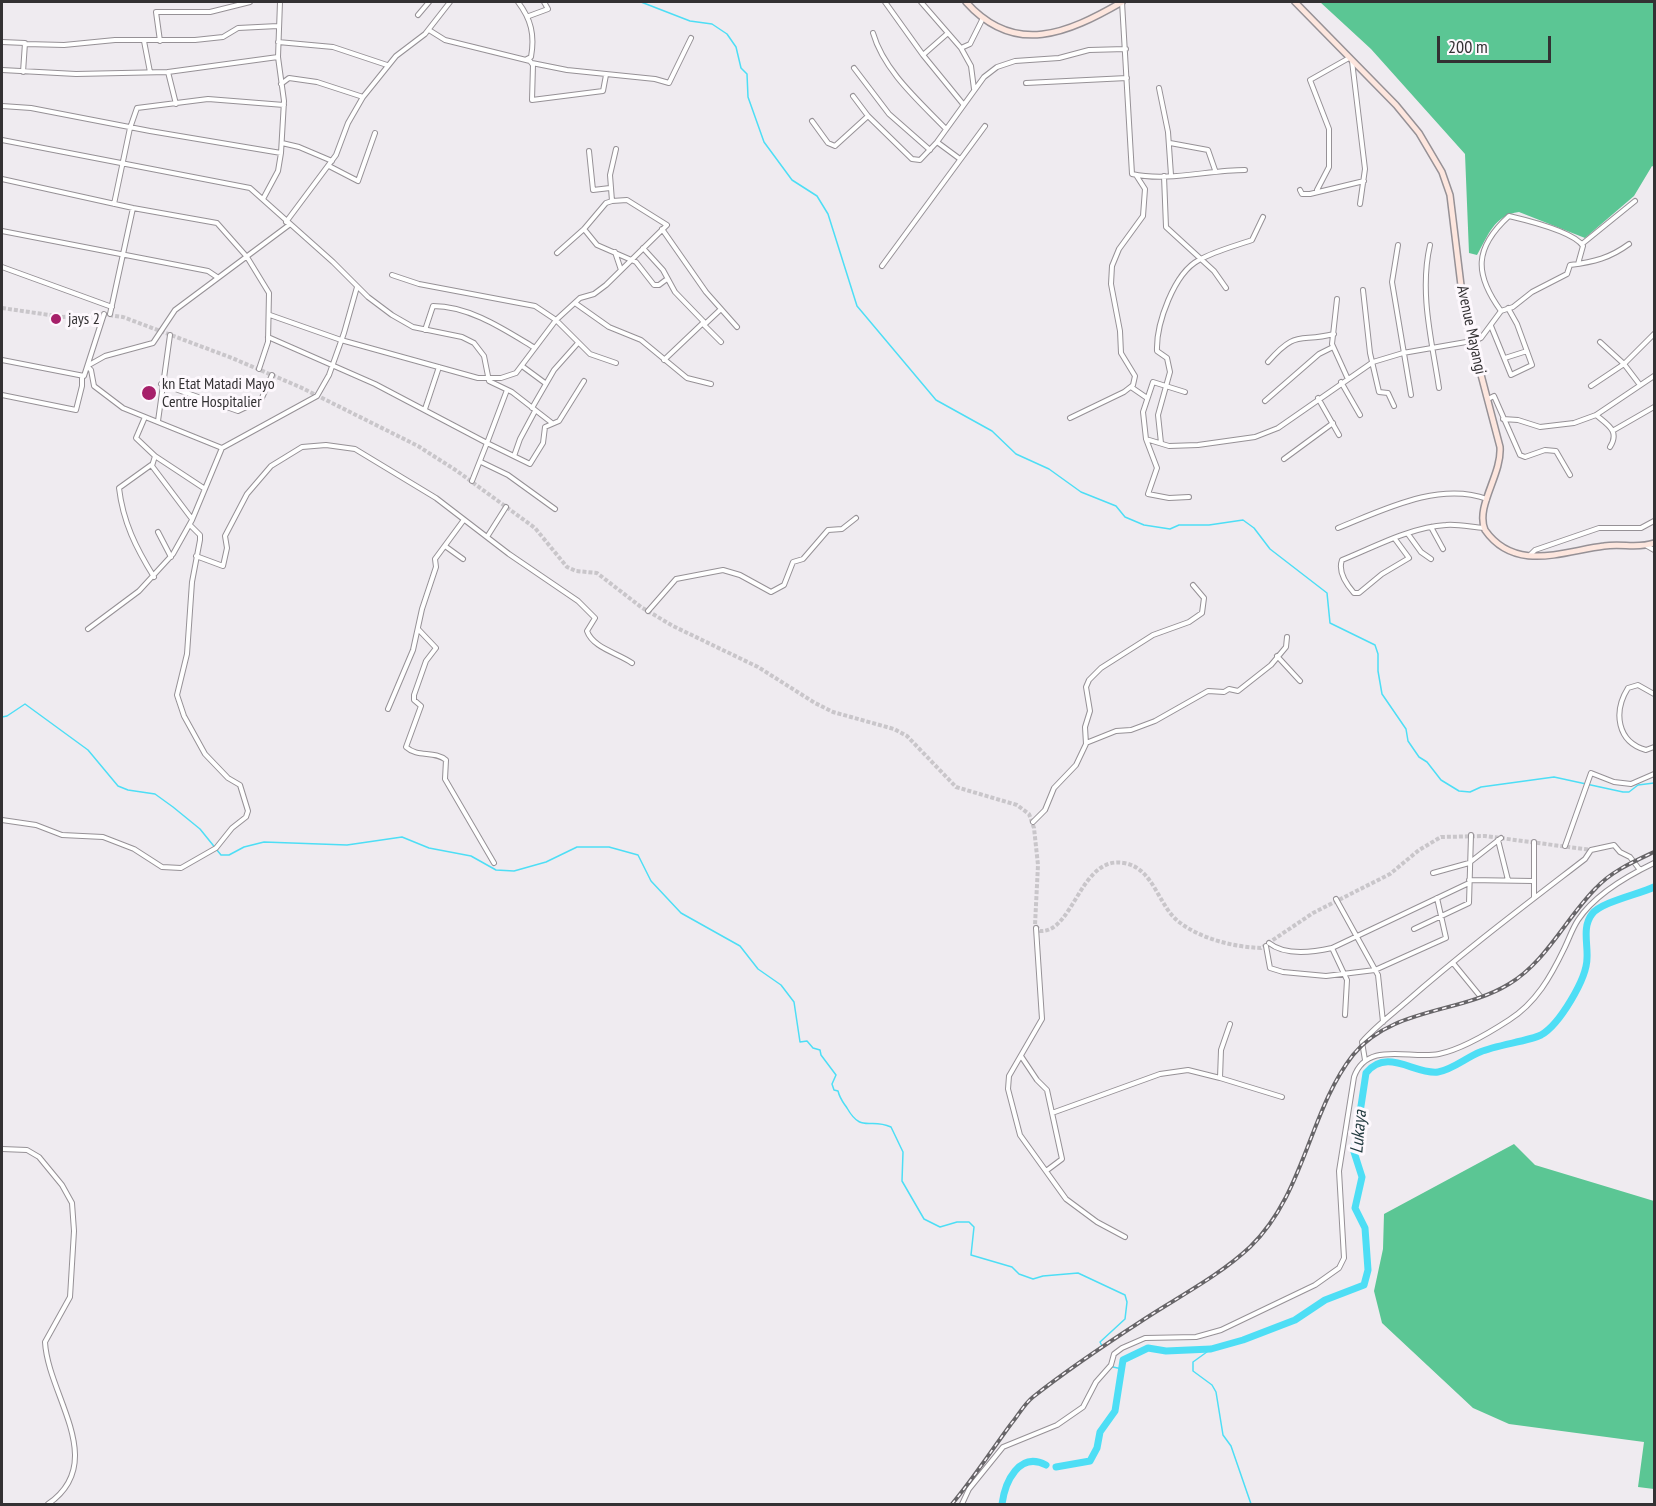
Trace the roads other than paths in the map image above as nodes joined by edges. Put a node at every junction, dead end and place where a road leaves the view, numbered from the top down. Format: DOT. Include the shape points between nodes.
graph roads {
  1 [pos="250,2"];
  2 [pos="280,2"];
  3 [pos="429,2"];
  4 [pos="450,2"];
  5 [pos="518,2"];
  6 [pos="544,2"];
  7 [pos="885,2"];
  8 [pos="921,2"];
  9 [pos="967,2"];
  10 [pos="1122,2"];
  11 [pos="1295,2"];
  12 [pos="418,15"];
  13 [pos="529,16"];
  14 [pos="983,18"];
  15 [pos="278,26"];
  16 [pos="429,30"];
  17 [pos="873,33"];
  18 [pos="948,33"];
  19 [pos="691,38"];
  20 [pos="144,40"];
  21 [pos="160,41"];
  22 [pos="2,42"];
  23 [pos="278,42"];
  24 [pos="26,44"];
  25 [pos="961,48"];
  26 [pos="1126,49"];
  27 [pos="923,55"];
  28 [pos="278,57"];
  29 [pos="527,59"];
  30 [pos="1351,59"];
  31 [pos="532,63"];
  32 [pos="387,65"];
  33 [pos="854,69"];
  34 [pos="2,70"];
  35 [pos="23,72"];
  36 [pos="150,72"];
  37 [pos="168,72"];
  38 [pos="606,75"];
  39 [pos="1127,78"];
  40 [pos="1026,83"];
  41 [pos="281,84"];
  42 [pos="1158,88"];
  43 [pos="975,89"];
  44 [pos="853,96"];
  45 [pos="363,97"];
  46 [pos="176,104"];
  47 [pos="963,104"];
  48 [pos="2,105"];
  49 [pos="284,105"];
  50 [pos="868,116"];
  51 [pos="812,121"];
  52 [pos="985,126"];
  53 [pos="130,128"];
  54 [pos="946,129"];
  55 [pos="375,133"];
  56 [pos="2,140"];
  57 [pos="937,142"];
  58 [pos="1170,142"];
  59 [pos="282,143"];
  60 [pos="616,149"];
  61 [pos="589,150"];
  62 [pos="930,150"];
  63 [pos="281,153"];
  64 [pos="960,159"];
  65 [pos="331,164"];
  66 [pos="123,165"];
  67 [pos="1215,170"];
  68 [pos="1245,170"];
  69 [pos="1136,175"];
  70 [pos="1171,175"];
  71 [pos="1164,176"];
  72 [pos="2,179"];
  73 [pos="1364,181"];
  74 [pos="610,188"];
  75 [pos="1300,190"];
  76 [pos="1317,190"];
  77 [pos="263,199"];
  78 [pos="612,201"];
  79 [pos="1635,201"];
  80 [pos="114,204"];
  81 [pos="1360,204"];
  82 [pos="133,208"];
  83 [pos="1263,217"];
  84 [pos="287,223"];
  85 [pos="584,229"];
  86 [pos="662,229"];
  87 [pos="2,231"];
  88 [pos="1582,243"];
  89 [pos="1629,244"];
  90 [pos="1398,245"];
  91 [pos="1430,245"];
  92 [pos="643,248"];
  93 [pos="615,252"];
  94 [pos="557,253"];
  95 [pos="124,255"];
  96 [pos="247,257"];
  97 [pos="632,259"];
  98 [pos="1199,260"];
  99 [pos="1578,264"];
  100 [pos="882,266"];
  101 [pos="2,267"];
  102 [pos="621,270"];
  103 [pos="392,275"];
  104 [pos="217,277"];
  105 [pos="667,279"];
  106 [pos="357,287"];
  107 [pos="1226,288"];
  108 [pos="1363,290"];
  109 [pos="1337,299"];
  110 [pos="575,303"];
  111 [pos="112,307"];
  112 [pos="1508,308"];
  113 [pos="721,309"];
  114 [pos="1501,311"];
  115 [pos="104,314"];
  116 [pos="110,314"];
  117 [pos="270,315"];
  118 [pos="556,320"];
  119 [pos="704,325"];
  120 [pos="1491,326"];
  121 [pos="737,327"];
  122 [pos="425,330"];
  123 [pos="1334,334"];
  124 [pos="1654,334"];
  125 [pos="170,335"];
  126 [pos="268,337"];
  127 [pos="341,340"];
  128 [pos="721,342"];
  129 [pos="1472,342"];
  130 [pos="1600,342"];
  131 [pos="578,343"];
  132 [pos="1333,347"];
  133 [pos="535,348"];
  134 [pos="1433,349"];
  135 [pos="1527,351"];
  136 [pos="1403,353"];
  137 [pos="1505,358"];
  138 [pos="2,360"];
  139 [pos="664,360"];
  140 [pos="1268,362"];
  141 [pos="1373,362"];
  142 [pos="616,363"];
  143 [pos="333,364"];
  144 [pos="1624,364"];
  145 [pos="88,366"];
  146 [pos="522,366"];
  147 [pos="439,367"];
  148 [pos="259,369"];
  149 [pos="272,375"];
  150 [pos="82,376"];
  151 [pos="1654,376"];
  152 [pos="1347,377"];
  153 [pos="486,378"];
  154 [pos="584,381"];
  155 [pos="1341,382"];
  156 [pos="545,383"];
  157 [pos="161,384"];
  158 [pos="711,384"];
  159 [pos="1168,386"];
  160 [pos="1591,386"];
  161 [pos="1640,386"];
  162 [pos="1131,387"];
  163 [pos="1439,388"];
  164 [pos="507,390"];
  165 [pos="1185,392"];
  166 [pos="2,395"];
  167 [pos="1411,395"];
  168 [pos="1147,398"];
  169 [pos="1318,398"];
  170 [pos="1488,399"];
  171 [pos="1265,401"];
  172 [pos="1394,406"];
  173 [pos="1654,407"];
  174 [pos="425,409"];
  175 [pos="534,410"];
  176 [pos="1596,415"];
  177 [pos="1360,416"];
  178 [pos="146,417"];
  179 [pos="1070,418"];
  180 [pos="1503,419"];
  181 [pos="158,421"];
  182 [pos="552,423"];
  183 [pos="1333,423"];
  184 [pos="1614,430"];
  185 [pos="1339,435"];
  186 [pos="1146,439"];
  187 [pos="487,443"];
  188 [pos="1161,443"];
  189 [pos="1611,447"];
  190 [pos="222,448"];
  191 [pos="155,456"];
  192 [pos="514,456"];
  193 [pos="1284,459"];
  194 [pos="481,462"];
  195 [pos="151,465"];
  196 [pos="1570,475"];
  197 [pos="472,481"];
  198 [pos="205,489"];
  199 [pos="1189,497"];
  200 [pos="1487,499"];
  201 [pos="506,507"];
  202 [pos="555,509"];
  203 [pos="856,518"];
  204 [pos="463,521"];
  205 [pos="1654,521"];
  206 [pos="191,522"];
  207 [pos="1431,527"];
  208 [pos="1338,528"];
  209 [pos="1484,528"];
  210 [pos="158,532"];
  211 [pos="1408,534"];
  212 [pos="487,537"];
  213 [pos="1395,539"];
  214 [pos="1654,543"];
  215 [pos="445,546"];
  216 [pos="1646,546"];
  217 [pos="1443,549"];
  218 [pos="1654,550"];
  219 [pos="196,556"];
  220 [pos="1529,556"];
  221 [pos="171,557"];
  222 [pos="463,559"];
  223 [pos="1431,559"];
  224 [pos="154,577"];
  225 [pos="1193,585"];
  226 [pos="648,611"];
  227 [pos="88,629"];
  228 [pos="418,629"];
  229 [pos="1287,637"];
  230 [pos="1277,657"];
  231 [pos="632,663"];
  232 [pos="1300,681"];
  233 [pos="1654,694"];
  234 [pos="388,709"];
  235 [pos="1086,743"];
  236 [pos="1654,747"];
  237 [pos="1654,774"];
  238 [pos="2,820"];
  239 [pos="1033,822"];
  240 [pos="1471,835"];
  241 [pos="1534,842"];
  242 [pos="1565,846"];
  243 [pos="494,863"];
  244 [pos="1469,863"];
  245 [pos="1654,863"];
  246 [pos="1640,870"];
  247 [pos="1433,873"];
  248 [pos="1469,881"];
  249 [pos="1508,881"];
  250 [pos="1533,881"];
  251 [pos="1437,898"];
  252 [pos="1534,898"];
  253 [pos="1336,899"];
  254 [pos="1441,917"];
  255 [pos="1036,928"];
  256 [pos="1414,929"];
  257 [pos="1356,937"];
  258 [pos="1332,948"];
  259 [pos="1453,963"];
  260 [pos="1375,970"];
  261 [pos="1345,974"];
  262 [pos="1480,996"];
  263 [pos="1345,1015"];
  264 [pos="1383,1022"];
  265 [pos="1230,1024"];
  266 [pos="1021,1056"];
  267 [pos="1365,1060"];
  268 [pos="1220,1078"];
  269 [pos="1282,1097"];
  270 [pos="1052,1113"];
  271 [pos="2,1149"];
  272 [pos="1046,1171"];
  273 [pos="1125,1237"];
  274 [pos="48,1504"];
  275 [pos="962,1504"];
  1 -- 21 [label="street" via="210,12 156,12"];
  2 -- 15 [label="street"];
  3 -- 12 [label="street"];
  4 -- 16 [label="street"];
  5 -- 13 [label="street"];
  6 -- 13 [label="street" via="548,9"];
  7 -- 27 [label="street"];
  8 -- 18 [label="street"];
  9 -- 14 [label="street"];
  10 -- 14 [label="street" via="1084,23 1043,34 1012,33"];
  10 -- 26 [label="street"];
  11 -- 30 [label="street, Avenue Mayangi"];
  13 -- 29 [label="street" via="533,45"];
  14 -- 25 [label="street" via="970,44"];
  15 -- 21 [label="street" via="238,28 219,38"];
  15 -- 23 [label="street"];
  16 -- 29 [label="street" via="445,40"];
  16 -- 32 [label="street"];
  17 -- 54 [label="street" via="879,51 894,72"];
  18 -- 25 [label="street"];
  18 -- 27 [label="street"];
  19 -- 38 [label="street" via="669,83"];
  20 -- 21 [label="street"];
  20 -- 24 [label="street"];
  20 -- 36 [label="street"];
  22 -- 24 [label="street"];
  23 -- 28 [label="street"];
  23 -- 32 [label="street" via="333,47"];
  24 -- 35 [label="street"];
  25 -- 43 [label="street" via="971,66"];
  26 -- 39 [label="street"];
  26 -- 43 [label="street" via="1015,61 991,71"];
  27 -- 47 [label="street"];
  28 -- 37 [label="street"];
  28 -- 41 [label="street"];
  29 -- 31 [label="street"];
  30 -- 73 [label="street"];
  30 -- 76 [label="street" via="1310,80 1329,128 1329,167"];
  30 -- 129 [label="street, Avenue Mayangi" via="1419,133 1446,181 1461,293"];
  31 -- 38 [label="street"];
  31 -- 38 [label="street" via="532,100 603,91"];
  32 -- 45 [label="street"];
  33 -- 62 [label="street" via="890,114"];
  34 -- 35 [label="street"];
  35 -- 36 [label="street"];
  36 -- 37 [label="street"];
  37 -- 46 [label="street"];
  39 -- 40 [label="street"];
  39 -- 69 [label="street" via="1131,173"];
  41 -- 45 [label="street" via="289,78 307,80"];
  41 -- 49 [label="street"];
  42 -- 58 [label="street"];
  43 -- 47 [label="street"];
  44 -- 50 [label="street"];
  45 -- 65 [label="street"];
  46 -- 49 [label="street" via="208,99"];
  46 -- 53 [label="street" via="137,108"];
  47 -- 54 [label="street"];
  48 -- 53 [label="street"];
  49 -- 59 [label="street"];
  50 -- 51 [label="street" via="835,146 828,143"];
  50 -- 62 [label="street" via="912,159 922,159"];
  52 -- 64 [label="street"];
  53 -- 63 [label="street"];
  53 -- 66 [label="street"];
  54 -- 57 [label="street"];
  55 -- 65 [label="street" via="358,181"];
  56 -- 66 [label="street"];
  57 -- 62 [label="street"];
  57 -- 64 [label="street"];
  58 -- 67 [label="street" via="1208,150"];
  58 -- 70 [label="street"];
  59 -- 63 [label="street"];
  59 -- 65 [label="street"];
  60 -- 74 [label="street"];
  61 -- 74 [label="street" via="593,190"];
  63 -- 77 [label="street" via="278,171"];
  64 -- 100 [label="street"];
  65 -- 84 [label="street"];
  66 -- 77 [label="street" via="244,186"];
  66 -- 80 [label="street"];
  67 -- 68 [label="street"];
  67 -- 70 [label="street"];
  69 -- 71 [label="street"];
  69 -- 162 [label="street" via="1145,189 1143,216 1118,251 1111,284 1121,353 1135,376"];
  70 -- 71 [label="street"];
  71 -- 98 [label="street" via="1165,223"];
  72 -- 80 [label="street"];
  73 -- 76 [label="street"];
  73 -- 81 [label="street"];
  74 -- 78 [label="street"];
  75 -- 76 [label="street" via="1303,194"];
  77 -- 84 [label="street"];
  78 -- 85 [label="street" via="606,202"];
  78 -- 86 [label="street" via="624,199 634,204 667,225"];
  79 -- 88 [label="street"];
  80 -- 82 [label="street"];
  82 -- 95 [label="street"];
  82 -- 96 [label="street" via="214,222"];
  83 -- 98 [label="street" via="1252,240"];
  84 -- 96 [label="street"];
  84 -- 106 [label="street"];
  85 -- 93 [label="street" via="594,243"];
  85 -- 94 [label="street"];
  86 -- 92 [label="street"];
  86 -- 113 [label="street"];
  87 -- 95 [label="street"];
  88 -- 99 [label="street"];
  88 -- 114 [label="street" via="1549,226 1509,216 1501,221 1480,258 1485,289"];
  89 -- 99 [label="street" via="1608,258"];
  90 -- 136 [label="street" via="1392,280"];
  91 -- 134 [label="street" via="1425,266"];
  92 -- 97 [label="street"];
  92 -- 105 [label="street"];
  93 -- 97 [label="street"];
  93 -- 102 [label="street"];
  95 -- 104 [label="street" via="213,272"];
  95 -- 111 [label="street"];
  96 -- 104 [label="street"];
  96 -- 117 [label="street" via="267,286"];
  97 -- 102 [label="street"];
  97 -- 105 [label="street" via="654,285"];
  98 -- 107 [label="street" via="1214,271"];
  98 -- 159 [label="street" via="1184,274 1158,328 1157,351 1170,366"];
  99 -- 112 [label="street"];
  101 -- 111 [label="street"];
  102 -- 110 [label="street" via="598,291"];
  103 -- 118 [label="street" via="439,289 525,302"];
  104 -- 145 [label="street" via="175,310 153,343 105,356"];
  105 -- 119 [label="street"];
  106 -- 122 [label="street" via="392,315"];
  106 -- 127 [label="street"];
  108 -- 141 [label="street"];
  109 -- 123 [label="street"];
  110 -- 118 [label="street"];
  110 -- 139 [label="street" via="609,327 640,340"];
  111 -- 116 [label="street"];
  112 -- 114 [label="street"];
  112 -- 135 [label="street"];
  113 -- 119 [label="street"];
  113 -- 121 [label="street"];
  114 -- 120 [label="street"];
  115 -- 145 [label="street"];
  117 -- 126 [label="street"];
  117 -- 127 [label="street"];
  118 -- 131 [label="street"];
  118 -- 133 [label="street"];
  119 -- 128 [label="street"];
  119 -- 139 [label="street"];
  120 -- 129 [label="street"];
  120 -- 137 [label="street"];
  122 -- 133 [label="street" via="433,306 448,307 490,322"];
  122 -- 153 [label="street" via="474,343 484,356"];
  123 -- 132 [label="street"];
  123 -- 140 [label="street" via="1302,337 1285,344"];
  124 -- 144 [label="street"];
  125 -- 157 [label="street"];
  126 -- 143 [label="street"];
  126 -- 148 [label="street"];
  127 -- 143 [label="street"];
  127 -- 147 [label="street"];
  129 -- 134 [label="street"];
  129 -- 170 [label="street, Avenue Mayangi"];
  130 -- 144 [label="street"];
  131 -- 142 [label="street" via="597,359"];
  131 -- 156 [label="street"];
  132 -- 152 [label="street"];
  132 -- 171 [label="street" via="1318,354"];
  133 -- 146 [label="street"];
  134 -- 136 [label="street"];
  134 -- 163 [label="street"];
  135 -- 137 [label="street"];
  135 -- 137 [label="street" via="1532,365 1511,375"];
  136 -- 141 [label="street"];
  136 -- 167 [label="street"];
  138 -- 150 [label="street"];
  139 -- 158 [label="street" via="687,378"];
  141 -- 152 [label="street"];
  141 -- 172 [label="street" via="1380,393 1388,393"];
  143 -- 174 [label="street"];
  143 -- 190 [label="street" via="317,396"];
  144 -- 160 [label="street"];
  144 -- 161 [label="street"];
  145 -- 150 [label="street"];
  145 -- 178 [label="street" via="94,386 123,408"];
  146 -- 153 [label="street" via="512,375"];
  146 -- 156 [label="street"];
  147 -- 153 [label="street"];
  147 -- 174 [label="street"];
  149 -- 157 [label="street" via="261,400 238,411"];
  150 -- 166 [label="street" via="76,410"];
  151 -- 161 [label="street"];
  152 -- 155 [label="street"];
  153 -- 164 [label="street"];
  154 -- 182 [label="street" via="561,419"];
  155 -- 169 [label="street"];
  155 -- 177 [label="street"];
  156 -- 175 [label="street"];
  157 -- 181 [label="street"];
  159 -- 165 [label="street"];
  159 -- 168 [label="street" via="1152,382"];
  159 -- 188 [label="street" via="1158,415"];
  161 -- 176 [label="street"];
  162 -- 168 [label="street"];
  162 -- 179 [label="street"];
  164 -- 175 [label="street"];
  164 -- 187 [label="street"];
  168 -- 186 [label="street" via="1143,412"];
  169 -- 183 [label="street"];
  169 -- 188 [label="street" via="1278,428 1255,437 1198,446"];
  170 -- 180 [label="street" via="1494,396"];
  170 -- 200 [label="street, Avenue Mayangi" via="1501,455"];
  173 -- 184 [label="street"];
  174 -- 187 [label="street"];
  175 -- 182 [label="street"];
  175 -- 192 [label="street"];
  176 -- 180 [label="street" via="1545,427"];
  176 -- 184 [label="street"];
  178 -- 181 [label="street"];
  178 -- 191 [label="street" via="136,438"];
  180 -- 196 [label="street" via="1520,455 1556,451"];
  181 -- 190 [label="street"];
  182 -- 192 [label="street" via="544,427 543,443 532,464"];
  183 -- 185 [label="street"];
  183 -- 193 [label="street"];
  184 -- 189 [label="street" via="1616,438"];
  186 -- 188 [label="street"];
  186 -- 199 [label="street" via="1157,468 1148,494"];
  187 -- 192 [label="street"];
  187 -- 194 [label="street"];
  190 -- 198 [label="street"];
  191 -- 195 [label="street"];
  191 -- 198 [label="street"];
  194 -- 197 [label="street"];
  194 -- 202 [label="street" via="508,475"];
  195 -- 206 [label="street"];
  195 -- 224 [label="street" via="119,488 127,529"];
  198 -- 206 [label="street"];
  200 -- 208 [label="street" via="1447,492"];
  200 -- 209 [label="street, Avenue Mayangi" via="1482,517"];
  201 -- 212 [label="street"];
  203 -- 226 [label="street" via="842,529 827,531 803,559 794,562 784,585 771,592 723,570 676,579"];
  204 -- 212 [label="street"];
  204 -- 215 [label="street"];
  204 -- 219 [label="street" via="431,495 355,449 313,445 302,447 271,466 247,494 225,536 223,566"];
  205 -- 220 [label="street" via="1641,528 1594,530 1535,550"];
  206 -- 219 [label="street" via="200,535"];
  206 -- 221 [label="street"];
  207 -- 209 [label="street"];
  207 -- 211 [label="street"];
  207 -- 217 [label="street"];
  209 -- 220 [label="street" via="1507,548"];
  210 -- 221 [label="street"];
  211 -- 213 [label="street"];
  211 -- 223 [label="street" via="1420,552"];
  212 -- 231 [label="street" via="578,601 595,618 588,635"];
  213 -- 213 [label="street" via="1340,562 1345,582 1354,592 1359,593 1409,558"];
  214 -- 216 [label="street"];
  215 -- 222 [label="street"];
  215 -- 228 [label="street" via="435,559"];
  216 -- 218 [label="street"];
  216 -- 220 [label="street" via="1605,545 1552,557"];
  219 -- 238 [label="street" via="187,654 177,695 205,754 240,785 248,811 246,818 232,828 216,849 181,868 170,869 103,837 62,835 36,825"];
  221 -- 224 [label="street"];
  224 -- 227 [label="street"];
  225 -- 235 [label="street" via="1204,598 1202,613 1188,623 1153,635 1089,680"];
  228 -- 234 [label="street"];
  228 -- 243 [label="street" via="436,648 426,661 414,695 421,706 406,747 417,754 440,755 446,760 445,779"];
  229 -- 230 [label="street" via="1286,647"];
  230 -- 232 [label="street"];
  230 -- 235 [label="street" via="1260,676 1238,691 1210,690 1155,721"];
  233 -- 236 [label="street" via="1638,685 1628,688 1620,716 1623,734 1631,745 1646,750"];
  235 -- 239 [label="street" via="1076,765 1054,788 1045,810"];
  237 -- 242 [label="street" via="1631,784 1591,773"];
  240 -- 244 [label="street"];
  241 -- 250 [label="street"];
  244 -- 247 [label="street"];
  244 -- 248 [label="street"];
  244 -- 249 [label="street" via="1500,839"];
  245 -- 246 [label="street"];
  246 -- 252 [label="street" via="1614,845 1591,850 1585,860"];
  246 -- 267 [label="street" via="1584,911 1550,979 1511,1019 1444,1053 1380,1054"];
  248 -- 249 [label="street"];
  248 -- 251 [label="street"];
  248 -- 254 [label="street" via="1468,904"];
  249 -- 250 [label="street"];
  250 -- 252 [label="street"];
  251 -- 254 [label="street"];
  251 -- 257 [label="street"];
  252 -- 259 [label="street"];
  253 -- 257 [label="street"];
  254 -- 256 [label="street"];
  254 -- 260 [label="street" via="1445,939"];
  255 -- 266 [label="street" via="1042,1018"];
  257 -- 258 [label="street"];
  257 -- 260 [label="street"];
  258 -- 261 [label="street"];
  258 -- 261 [label="street" via="1301,951 1267,945 1271,969 1308,975"];
  259 -- 262 [label="street"];
  259 -- 264 [label="street"];
  260 -- 261 [label="street"];
  260 -- 264 [label="street"];
  261 -- 263 [label="street"];
  264 -- 267 [label="street" via="1362,1042"];
  265 -- 268 [label="street" via="1221,1050"];
  266 -- 270 [label="street" via="1047,1090"];
  266 -- 272 [label="street" via="1009,1075 1008,1089 1020,1135"];
  267 -- 275 [label="street" via="1354,1077 1339,1167 1344,1258 1339,1268 1293,1297 1221,1330 1196,1337 1145,1338 1122,1348 1114,1354 1083,1407 1057,1425 1003,1447 969,1489"];
  268 -- 269 [label="street"];
  268 -- 270 [label="street" via="1188,1070 1160,1074"];
  270 -- 272 [label="street" via="1062,1159"];
  271 -- 274 [label="street" via="27,1150 39,1157 72,1203 70,1297 45,1342 54,1385 67,1413 75,1463 67,1486"];
  272 -- 273 [label="street" via="1066,1199"];
}
